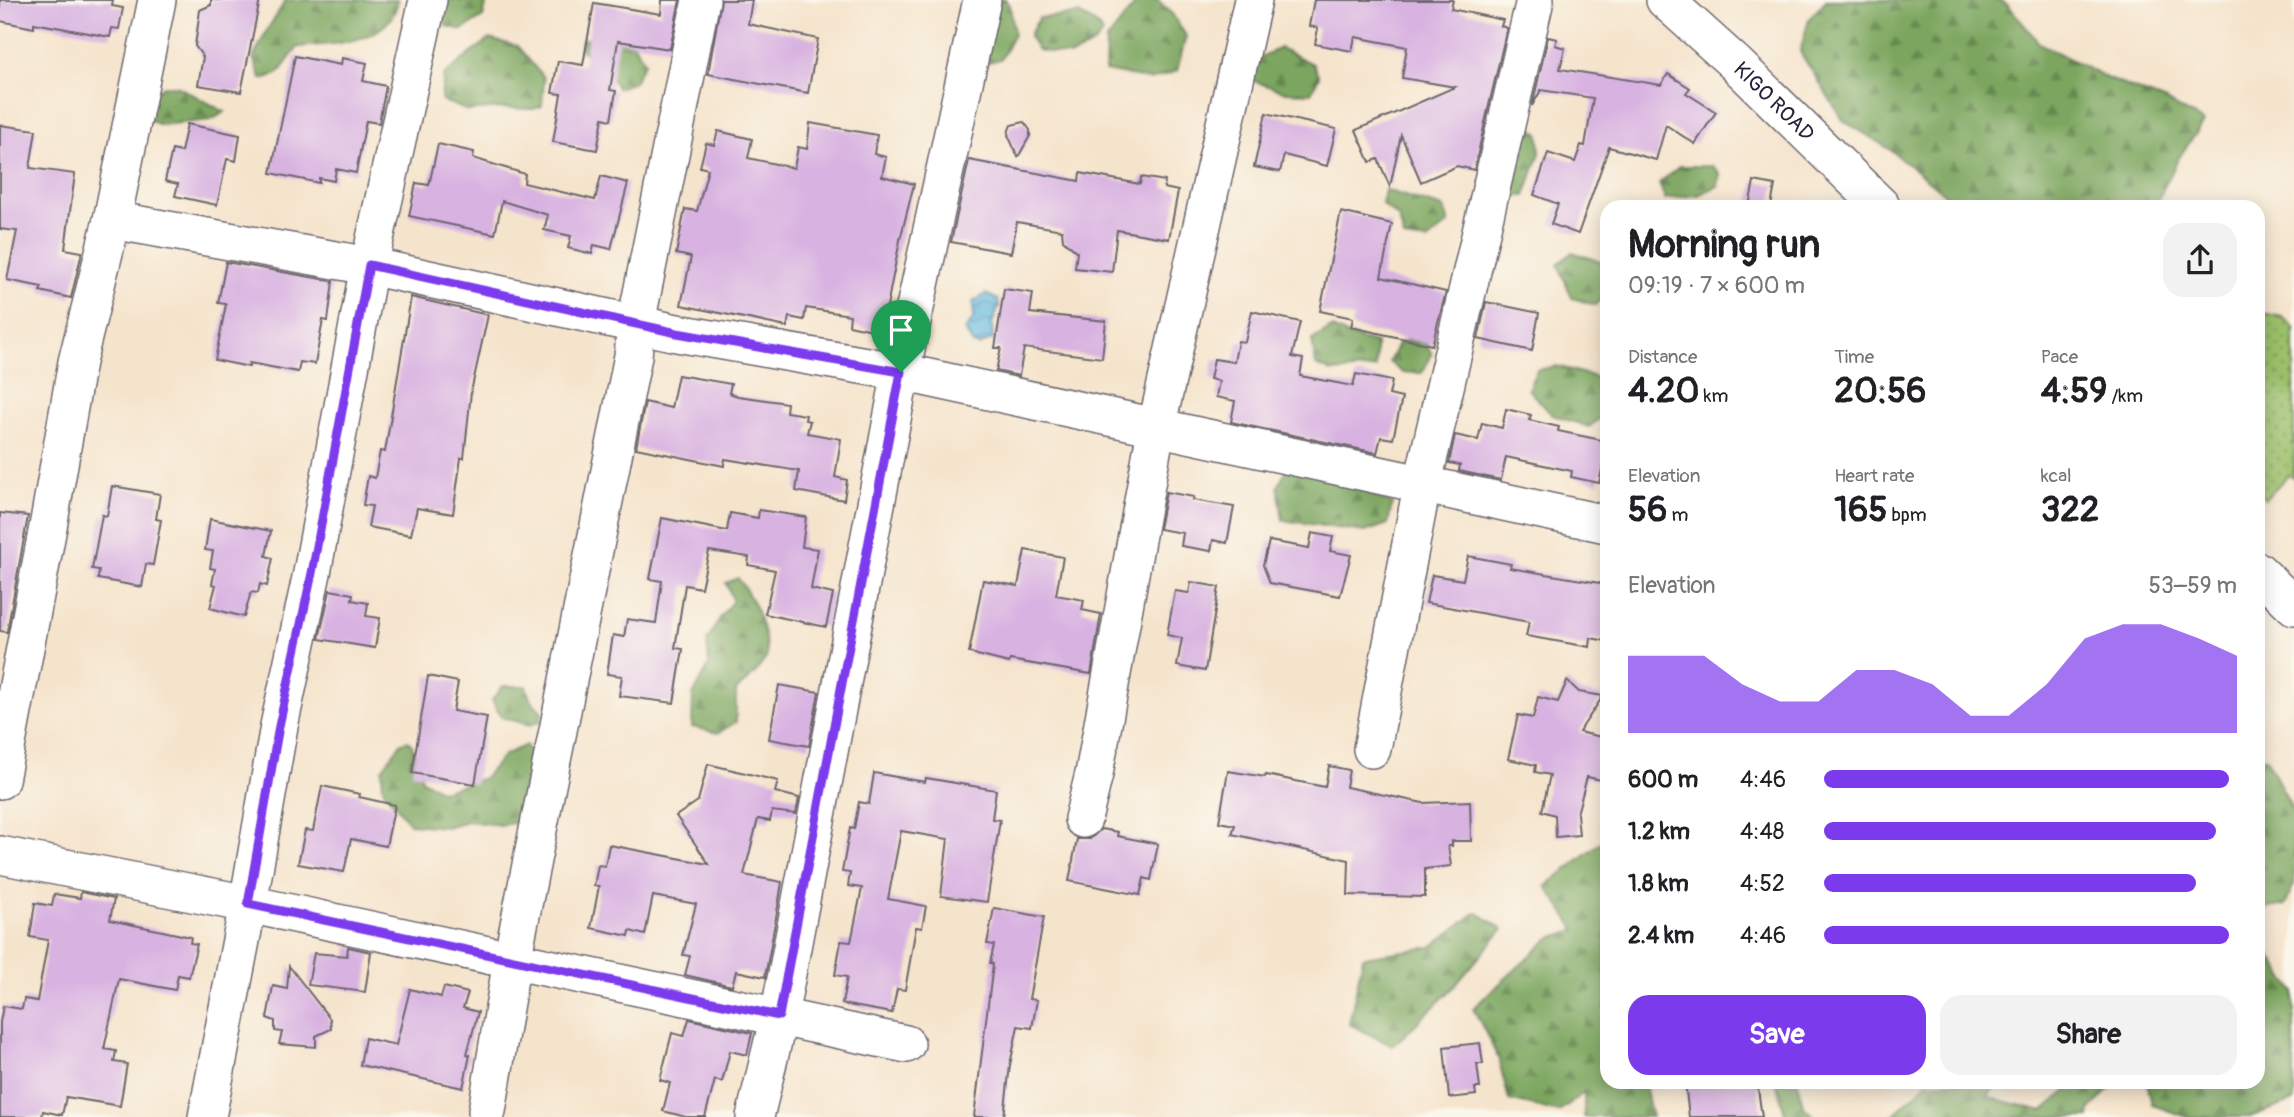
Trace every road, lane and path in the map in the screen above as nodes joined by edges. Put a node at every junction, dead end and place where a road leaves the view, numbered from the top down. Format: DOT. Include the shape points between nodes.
graph roads {
  1 [pos="157,0"];
  2 [pos="428,0"];
  3 [pos="701,0"];
  4 [pos="982,0"];
  5 [pos="1253,0"];
  6 [pos="1535,0"];
  7 [pos="1665,0"];
  8 [pos="1875,200"];
  9 [pos="112,220"];
  10 [pos="369,265"];
  11 [pos="636,323"];
  12 [pos="901,372"];
  13 [pos="1156,429"];
  14 [pos="1422,486"];
  15 [pos="1600,523"];
  16 [pos="2265,578"];
  17 [pos="2294,606"];
  18 [pos="1372,749"];
  19 [pos="0,780"];
  20 [pos="1083,819"];
  21 [pos="0,855"];
  22 [pos="248,904"];
  23 [pos="512,960"];
  24 [pos="779,1016"];
  25 [pos="906,1044"];
  26 [pos="487,1111"];
  27 [pos="207,1117"];
  28 [pos="755,1117"];
  1 -- 9 [label="street"];
  2 -- 10 [label="street"];
  3 -- 11 [label="street"];
  4 -- 12 [label="street"];
  5 -- 13 [label="street"];
  6 -- 14 [label="street"];
  7 -- 8 [label="street, KIGO ROAD"];
  9 -- 10 [label="street"];
  9 -- 19 [label="street" via="77,362"];
  10 -- 11 [label="street"];
  10 -- 22 [label="street"];
  11 -- 12 [label="street"];
  11 -- 23 [label="street"];
  12 -- 13 [label="street"];
  12 -- 24 [label="street"];
  13 -- 14 [label="street"];
  13 -- 20 [label="street"];
  14 -- 15 [label="street"];
  14 -- 18 [label="street"];
  16 -- 17 [label="street"];
  21 -- 22 [label="street"];
  22 -- 23 [label="street"];
  22 -- 27 [label="street"];
  23 -- 24 [label="street"];
  23 -- 26 [label="street"];
  24 -- 25 [label="street"];
  24 -- 28 [label="street"];
}
